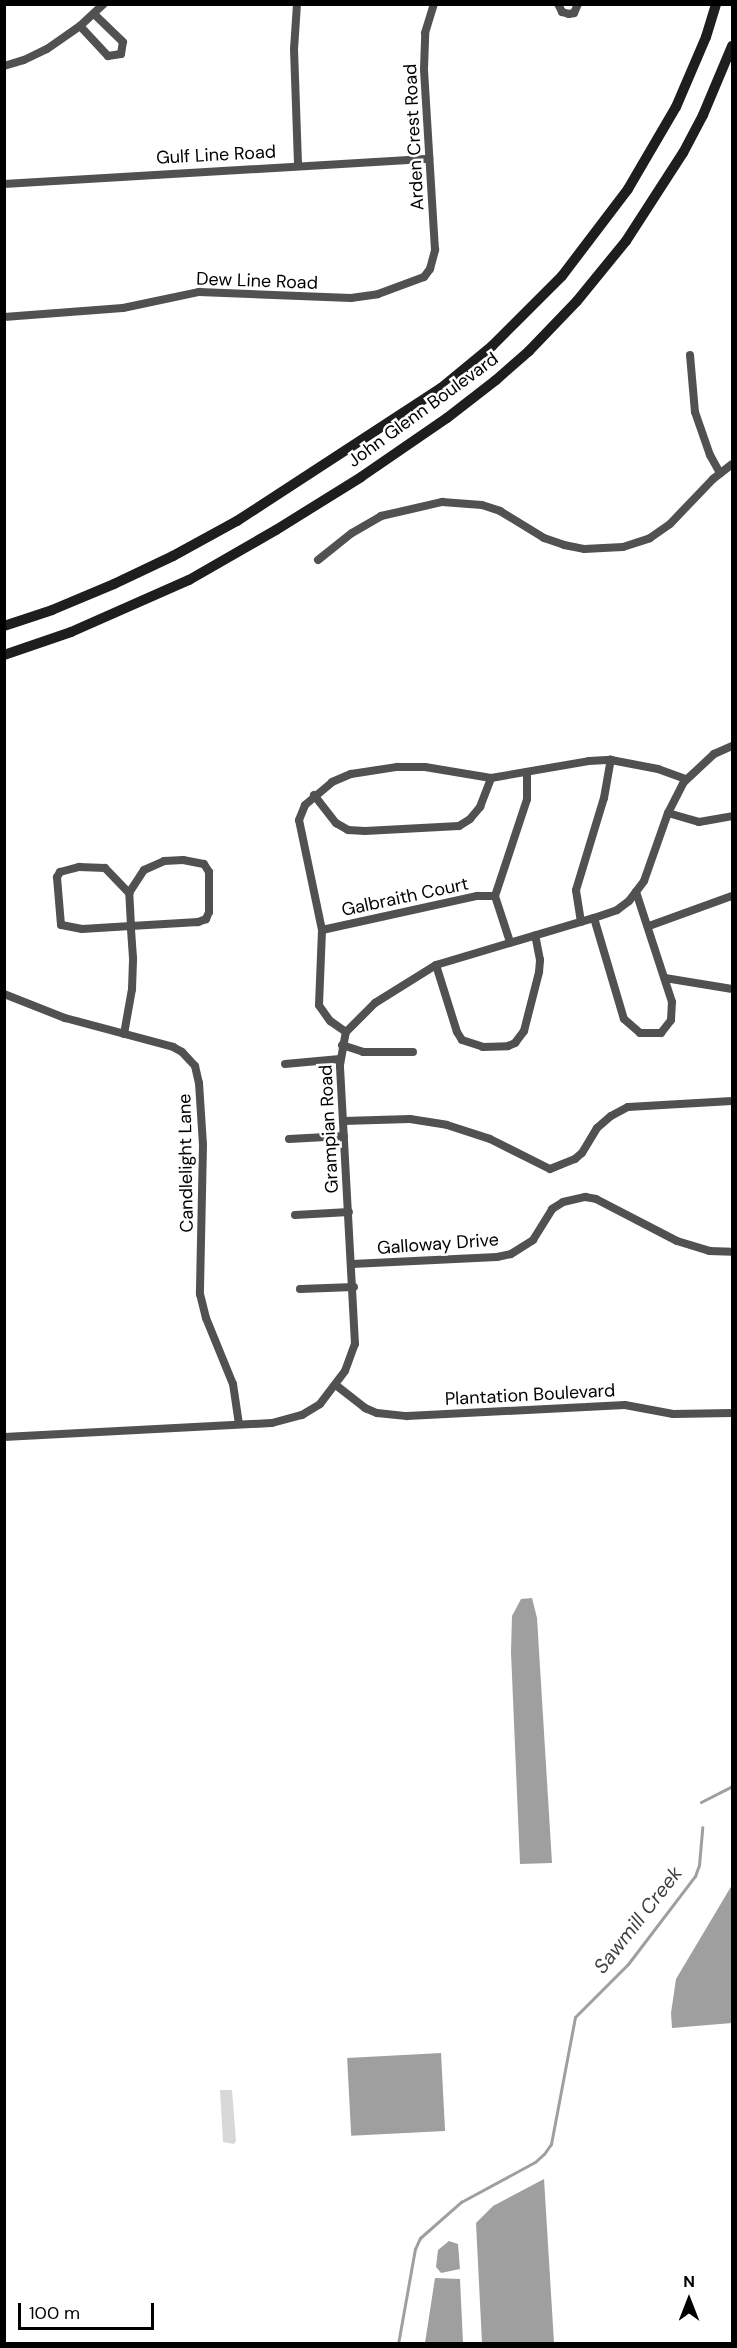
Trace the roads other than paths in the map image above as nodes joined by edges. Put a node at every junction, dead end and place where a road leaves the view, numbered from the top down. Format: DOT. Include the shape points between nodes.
graph roads {
  1 [pos="104,4"];
  2 [pos="297,4"];
  3 [pos="434,4"];
  4 [pos="558,4"];
  5 [pos="578,4"];
  6 [pos="716,4"];
  7 [pos="94,14"];
  8 [pos="80,26"];
  9 [pos="732,46"];
  10 [pos="4,66"];
  11 [pos="429,159"];
  12 [pos="298,165"];
  13 [pos="4,184"];
  14 [pos="430,269"];
  15 [pos="4,316"];
  16 [pos="690,355"];
  17 [pos="732,464"];
  18 [pos="720,473"];
  19 [pos="318,560"];
  20 [pos="4,626"];
  21 [pos="4,655"];
  22 [pos="732,746"];
  23 [pos="611,760"];
  24 [pos="527,772"];
  25 [pos="491,778"];
  26 [pos="686,780"];
  27 [pos="315,795"];
  28 [pos="668,813"];
  29 [pos="732,816"];
  30 [pos="636,892"];
  31 [pos="129,893"];
  32 [pos="495,896"];
  33 [pos="732,896"];
  34 [pos="594,918"];
  35 [pos="581,922"];
  36 [pos="131,926"];
  37 [pos="649,926"];
  38 [pos="322,930"];
  39 [pos="536,935"];
  40 [pos="510,942"];
  41 [pos="436,965"];
  42 [pos="665,978"];
  43 [pos="732,989"];
  44 [pos="4,993"];
  45 [pos="346,1032"];
  46 [pos="124,1034"];
  47 [pos="342,1045"];
  48 [pos="413,1052"];
  49 [pos="340,1059"];
  50 [pos="285,1064"];
  51 [pos="732,1101"];
  52 [pos="343,1121"];
  53 [pos="344,1136"];
  54 [pos="289,1139"];
  55 [pos="349,1212"];
  56 [pos="296,1215"];
  57 [pos="732,1252"];
  58 [pos="352,1264"];
  59 [pos="354,1287"];
  60 [pos="300,1289"];
  61 [pos="337,1386"];
  62 [pos="732,1413"];
  63 [pos="239,1424"];
  64 [pos="4,1437"];
  1 -- 7 [label="street"];
  2 -- 12 [label="street" via="294,49"];
  3 -- 11 [label="street, Arden Crest Road" via="425,33"];
  4 -- 5 [label="street" via="562,12 569,14 574,13"];
  6 -- 20 [label="main road, John Glenn Boulevard" via="676,107 628,189 562,276 492,346 441,388 237,521 114,584"];
  7 -- 8 [label="street"];
  7 -- 8 [label="street" via="123,42 121,54 108,56"];
  8 -- 10 [label="street" via="47,49"];
  9 -- 21 [label="main road, John Glenn Boulevard" via="683,153 626,242 577,301 496,380 361,477 189,580 71,632"];
  11 -- 12 [label="street, Gulf Line Road"];
  11 -- 14 [label="street, Arden Crest Road" via="435,250"];
  12 -- 13 [label="street, Gulf Line Road"];
  14 -- 15 [label="street, Dew Line Road" via="420,279 378,294 351,298 199,292 123,308"];
  16 -- 18 [label="street" via="695,412"];
  17 -- 18 [label="street"];
  18 -- 19 [label="street" via="670,524 650,538 623,546 584,549 564,545 491,508 442,502 381,516 351,533"];
  22 -- 26 [label="street, Grampian Road" via="714,754"];
  23 -- 24 [label="street"];
  23 -- 26 [label="street" via="658,769"];
  23 -- 35 [label="street" via="604,798 576,890"];
  24 -- 25 [label="street"];
  24 -- 32 [label="street" via="527,799"];
  25 -- 27 [label="street" via="425,767 397,767 351,774"];
  25 -- 27 [label="street" via="480,807 459,826 348,830 336,823"];
  26 -- 28 [label="street, Grampian Road"];
  27 -- 38 [label="street" via="299,820"];
  28 -- 29 [label="street" via="699,822"];
  28 -- 30 [label="street, Grampian Road" via="644,881"];
  30 -- 34 [label="street, Grampian Road" via="616,910"];
  30 -- 37 [label="street"];
  31 -- 36 [label="street"];
  31 -- 36 [label="street" via="105,868 79,867 60,872 57,877 61,925"];
  31 -- 36 [label="street" via="144,870 164,861 204,864 209,872 206,919"];
  32 -- 38 [label="street, Galbraith Court" via="477,896"];
  32 -- 40 [label="street"];
  33 -- 37 [label="street"];
  34 -- 35 [label="street, Grampian Road"];
  34 -- 42 [label="street" via="627,1024 640,1033 661,1033 671,1020 673,1012"];
  35 -- 39 [label="street, Grampian Road"];
  36 -- 46 [label="street" via="132,989"];
  37 -- 42 [label="street"];
  38 -- 45 [label="street" via="319,1005 330,1021"];
  39 -- 40 [label="street, Grampian Road"];
  39 -- 41 [label="street" via="539,972 524,1031 508,1046 483,1047 462,1040"];
  40 -- 41 [label="street, Grampian Road"];
  41 -- 45 [label="street, Grampian Road" via="375,1003"];
  42 -- 43 [label="street"];
  44 -- 46 [label="street, Candlelight Lane" via="65,1018"];
  45 -- 47 [label="street, Grampian Road"];
  46 -- 63 [label="street, Candlelight Lane" via="173,1047 195,1066 200,1083 203,1145 200,1294 232,1384"];
  47 -- 48 [label="street" via="363,1052"];
  47 -- 49 [label="street, Grampian Road"];
  49 -- 50 [label="street"];
  49 -- 52 [label="street, Grampian Road"];
  51 -- 52 [label="street" via="623,1109 597,1128 582,1153 550,1169 490,1139 447,1125 410,1119"];
  52 -- 53 [label="street, Grampian Road"];
  53 -- 54 [label="street"];
  53 -- 55 [label="street, Grampian Road"];
  55 -- 56 [label="street"];
  55 -- 58 [label="street, Grampian Road"];
  57 -- 58 [label="street, Galloway Drive" via="709,1251 677,1241 596,1199 573,1198 552,1209 533,1240 511,1254"];
  58 -- 59 [label="street, Grampian Road"];
  59 -- 60 [label="street"];
  59 -- 61 [label="street, Grampian Road" via="355,1344"];
  61 -- 62 [label="street, Plantation Boulevard" via="365,1408 407,1416 625,1405 673,1414"];
  61 -- 63 [label="street, Grampian Road" via="320,1404 302,1415 272,1423"];
  63 -- 64 [label="street, Grampian Road"];
}
